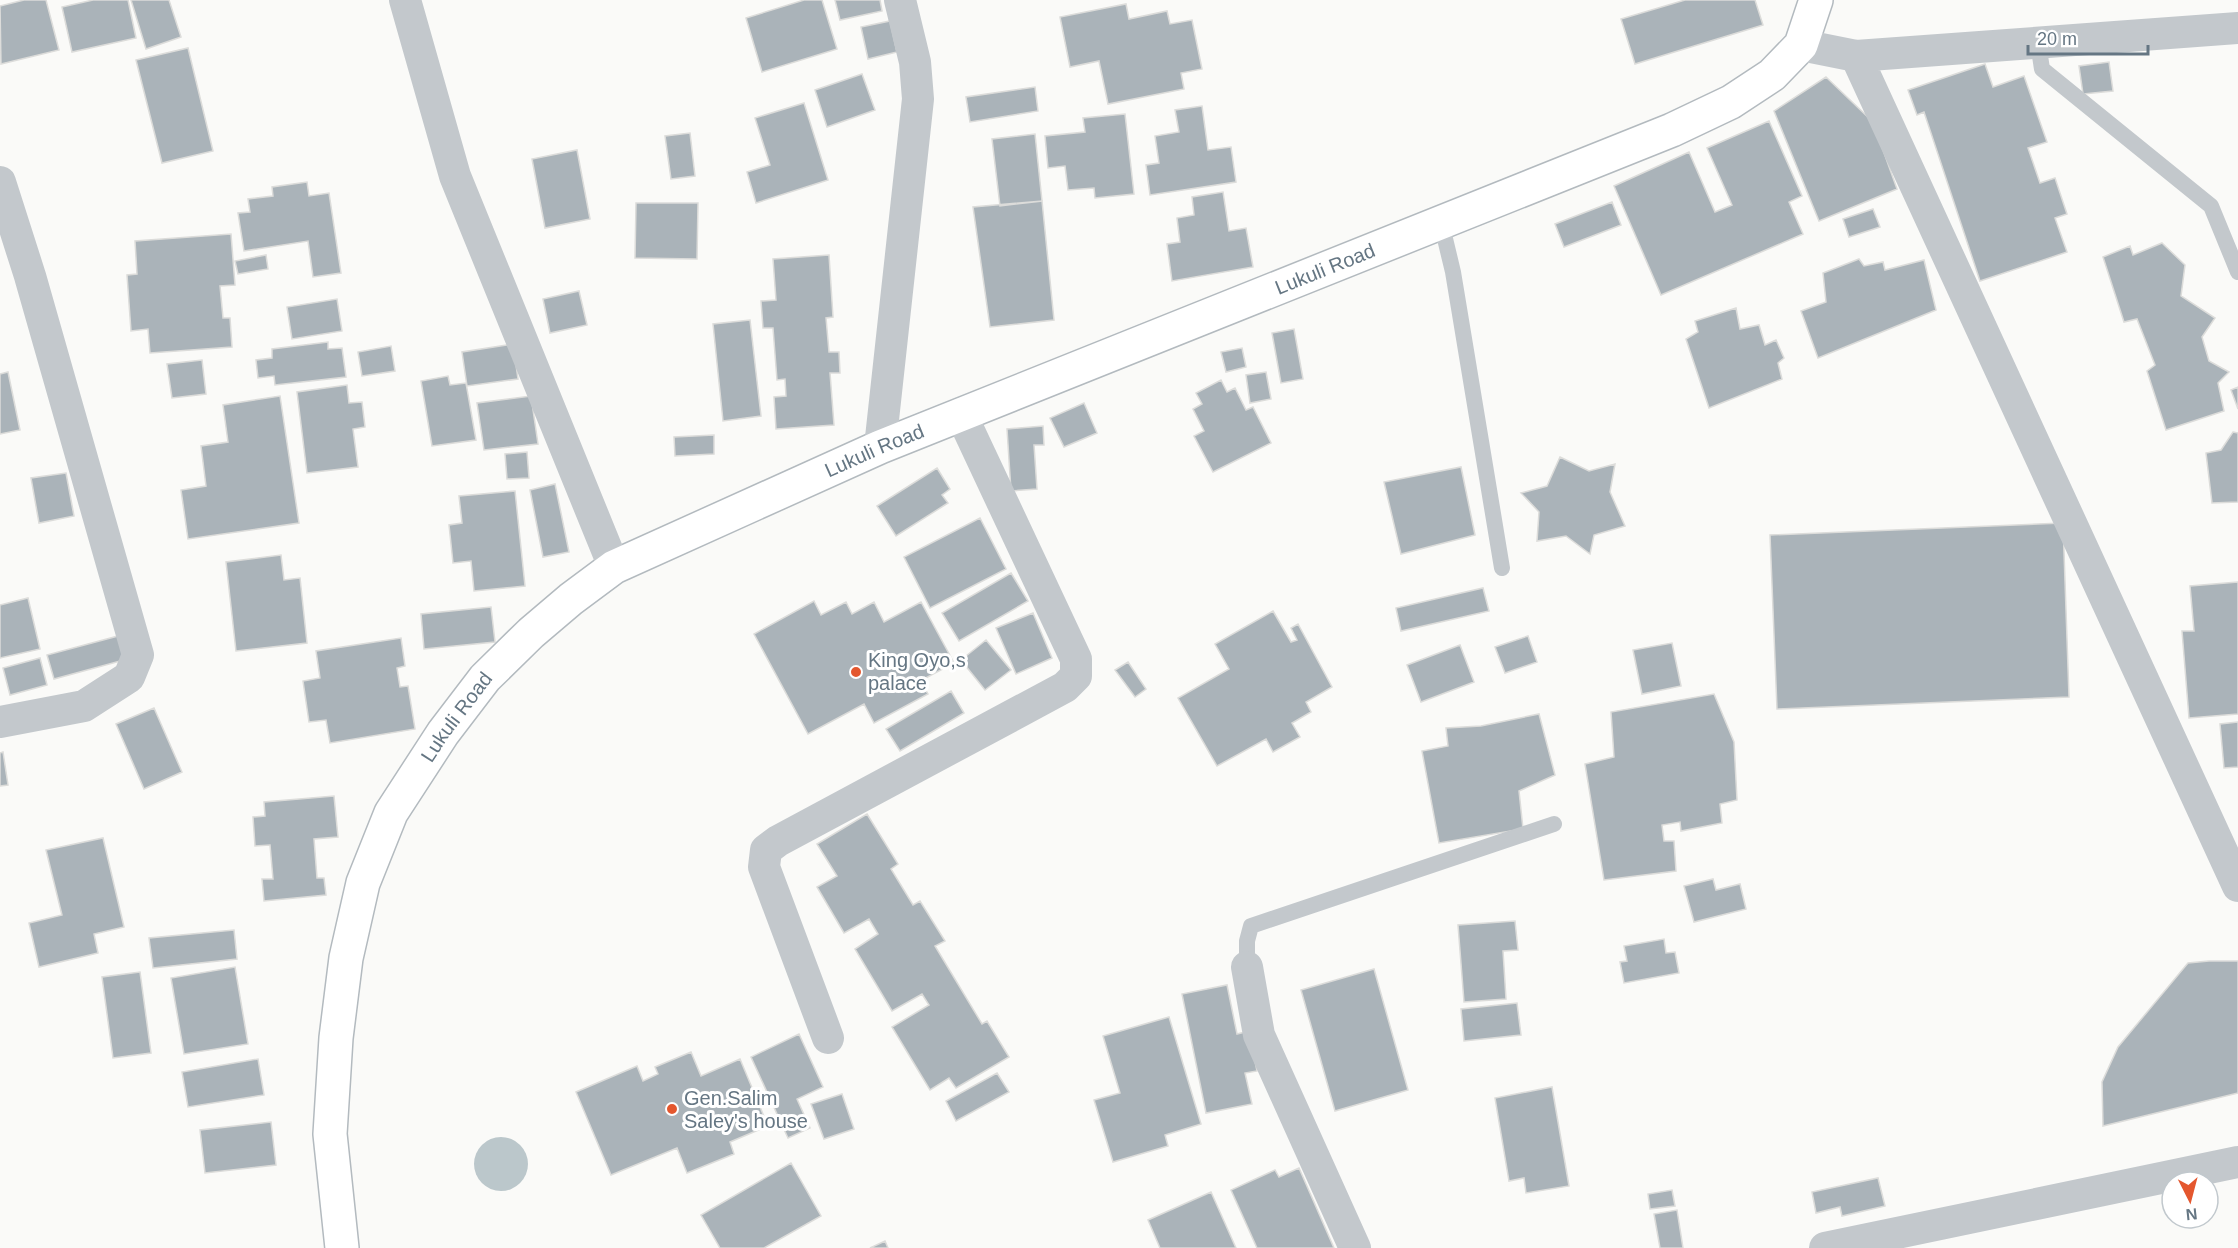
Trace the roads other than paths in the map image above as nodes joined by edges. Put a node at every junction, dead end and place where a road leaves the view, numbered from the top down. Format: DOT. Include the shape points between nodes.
graph roads {
  1 [pos="405,0"];
  2 [pos="900,0"];
  3 [pos="1816,0"];
  4 [pos="2238,28"];
  5 [pos="2038,43"];
  6 [pos="1802,45"];
  7 [pos="1856,56"];
  8 [pos="0,182"];
  9 [pos="1441,222"];
  10 [pos="7,223"];
  11 [pos="2238,272"];
  12 [pos="961,414"];
  13 [pos="880,447"];
  14 [pos="614,567"];
  15 [pos="1502,568"];
  16 [pos="0,722"];
  17 [pos="1554,824"];
  18 [pos="2238,886"];
  19 [pos="1247,967"];
  20 [pos="828,1038"];
  21 [pos="2238,1162"];
  22 [pos="342,1248"];
  23 [pos="1354,1248"];
  24 [pos="1825,1248"];
  1 -- 14 [label="street" via="455,177"];
  2 -- 13 [label="street" via="915,62 918,99"];
  3 -- 6 [label="street, Lukuli Road"];
  4 -- 5 [label="street"];
  5 -- 7 [label="street"];
  5 -- 11 [label="lane" via="2042,69 2211,206"];
  6 -- 7 [label="street"];
  6 -- 9 [label="street, Lukuli Road" via="1772,75 1721,107"];
  7 -- 18 [label="street"];
  8 -- 10 [label="street"];
  9 -- 12 [label="street, Lukuli Road"];
  9 -- 15 [label="lane" via="1455,284"];
  10 -- 16 [label="street" via="138,655 129,677 84,706"];
  12 -- 13 [label="street, Lukuli Road"];
  12 -- 20 [label="street" via="1076,659 1076,676 1065,687 766,850 764,867"];
  13 -- 14 [label="street, Lukuli Road"];
  14 -- 22 [label="street, Lukuli Road" via="531,633 486,678 443,733 387,823 361,894 346,958 336,1038 330,1134"];
  17 -- 19 [label="lane" via="1251,926"];
  19 -- 23 [label="street" via="1259,1035"];
  21 -- 24 [label="street"];
}
